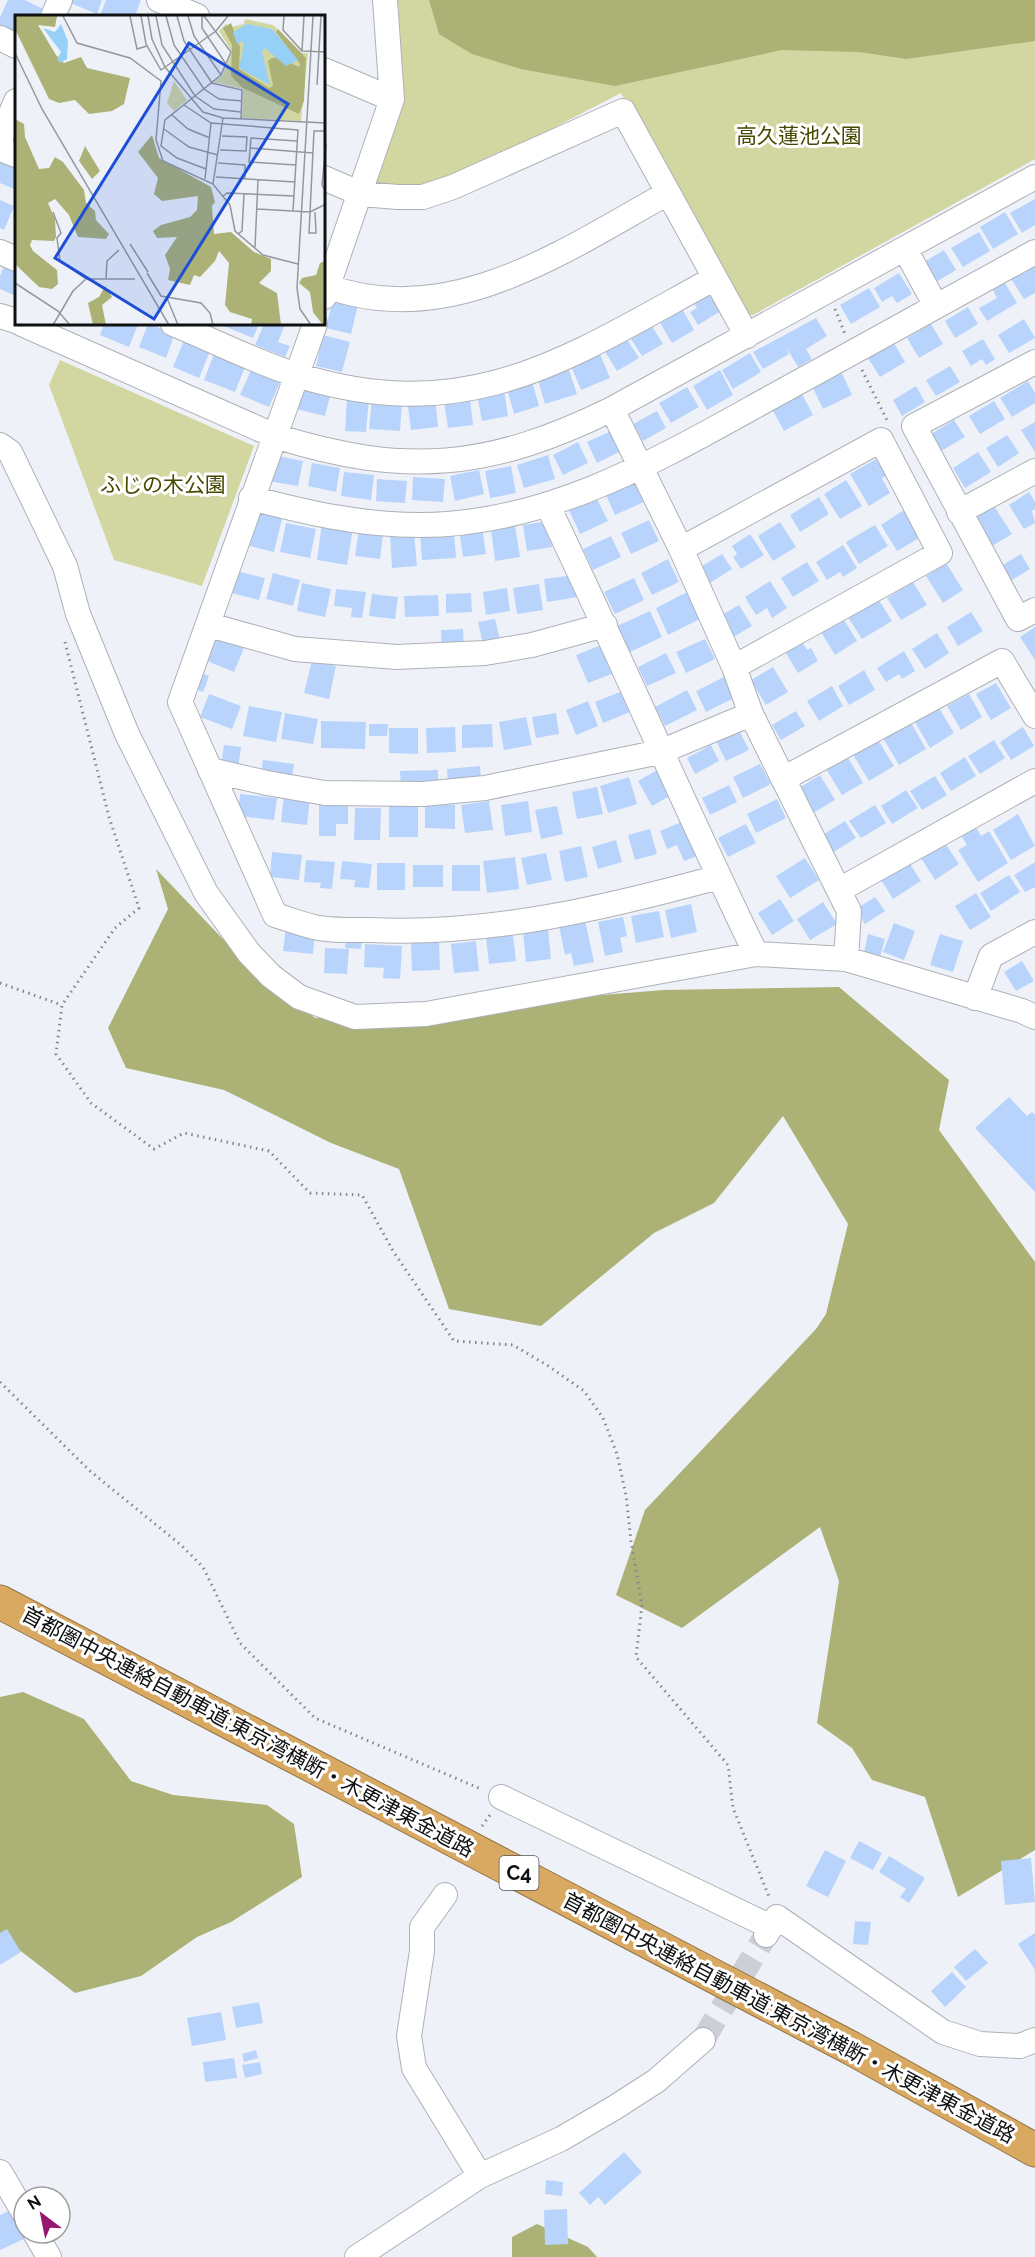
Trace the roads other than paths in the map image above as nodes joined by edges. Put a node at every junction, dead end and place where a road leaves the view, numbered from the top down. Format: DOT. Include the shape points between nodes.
graph roads {
  1 [pos="60,0"];
  2 [pos="159,0"];
  3 [pos="385,0"];
  4 [pos="53,15"];
  5 [pos="196,15"];
  6 [pos="0,38"];
  7 [pos="15,46"];
  8 [pos="326,71"];
  9 [pos="392,99"];
  10 [pos="15,103"];
  11 [pos="0,140"];
  12 [pos="0,148"];
  13 [pos="15,155"];
  14 [pos="1035,177"];
  15 [pos="326,179"];
  16 [pos="668,193"];
  17 [pos="361,194"];
  18 [pos="904,249"];
  19 [pos="0,252"];
  20 [pos="1035,252"];
  21 [pos="15,259"];
  22 [pos="715,278"];
  23 [pos="326,286"];
  24 [pos="326,289"];
  25 [pos="936,306"];
  26 [pos="0,316"];
  27 [pos="15,321"];
  28 [pos="27,326"];
  29 [pos="178,326"];
  30 [pos="314,326"];
  31 [pos="747,336"];
  32 [pos="1035,362"];
  33 [pos="298,376"];
  34 [pos="612,409"];
  35 [pos="275,436"];
  36 [pos="0,446"];
  37 [pos="640,469"];
  38 [pos="1035,471"];
  39 [pos="251,498"];
  40 [pos="548,506"];
  41 [pos="959,512"];
  42 [pos="681,549"];
  43 [pos="1035,610"];
  44 [pos="209,625"];
  45 [pos="605,625"];
  46 [pos="734,667"];
  47 [pos="752,714"];
  48 [pos="1035,716"];
  49 [pos="660,752"];
  50 [pos="210,770"];
  51 [pos="783,779"];
  52 [pos="1035,781"];
  53 [pos="719,878"];
  54 [pos="838,890"];
  55 [pos="1035,932"];
  56 [pos="756,954"];
  57 [pos="846,959"];
  58 [pos="975,998"];
  59 [pos="1035,1017"];
  60 [pos="0,1602"];
  61 [pos="501,1797"];
  62 [pos="445,1895"];
  63 [pos="703,2040"];
  64 [pos="1035,2040"];
  65 [pos="1035,2150"];
  66 [pos="0,2172"];
  67 [pos="480,2176"];
  68 [pos="12,2192"];
  69 [pos="357,2257"];
  1 -- 4 [label="street"];
  2 -- 5 [label="street"];
  3 -- 9 [label="street"];
  6 -- 7 [label="street"];
  8 -- 9 [label="street"];
  9 -- 17 [label="street"];
  10 -- 11 [label="street"];
  12 -- 13 [label="street"];
  14 -- 18 [label="street"];
  15 -- 17 [label="street"];
  16 -- 17 [label="street" via="623,111 453,187 398,198"];
  16 -- 22 [label="street"];
  16 -- 24 [label="street" via="521,273 486,286 453,294 380,298"];
  17 -- 23 [label="street"];
  18 -- 25 [label="street"];
  18 -- 31 [label="street"];
  19 -- 21 [label="street"];
  20 -- 25 [label="street"];
  22 -- 31 [label="street"];
  22 -- 33 [label="street" via="547,367 499,384 449,393 406,394 357,390"];
  25 -- 37 [label="street"];
  26 -- 27 [label="street"];
  28 -- 35 [label="street"];
  29 -- 33 [label="street"];
  30 -- 33 [label="street"];
  31 -- 34 [label="street"];
  32 -- 41 [label="street" via="914,426"];
  33 -- 35 [label="street"];
  34 -- 35 [label="street" via="559,434 473,459 428,462 339,455"];
  34 -- 37 [label="street"];
  35 -- 39 [label="street"];
  36 -- 56 [label="street" via="10,452 66,566 78,614 127,734 206,893 249,953 299,997 355,1017 426,1014"];
  37 -- 40 [label="street"];
  37 -- 42 [label="street"];
  38 -- 41 [label="street"];
  39 -- 40 [label="street" via="324,518 422,525"];
  39 -- 44 [label="street"];
  40 -- 45 [label="street"];
  41 -- 43 [label="street" via="1018,619"];
  42 -- 46 [label="street"];
  42 -- 46 [label="street" via="881,440 940,553"];
  44 -- 45 [label="street" via="295,649 397,657 485,653"];
  44 -- 50 [label="street" via="180,702"];
  45 -- 49 [label="street"];
  46 -- 47 [label="street"];
  47 -- 49 [label="street"];
  47 -- 51 [label="street"];
  48 -- 51 [label="street" via="1002,661"];
  49 -- 50 [label="street" via="485,788 423,794 325,793"];
  49 -- 53 [label="street"];
  50 -- 53 [label="street" via="275,915 316,928 399,932 528,921 608,907"];
  51 -- 54 [label="street"];
  52 -- 54 [label="street"];
  53 -- 56 [label="street"];
  54 -- 57 [label="street" via="849,911"];
  55 -- 58 [label="street" via="992,956"];
  56 -- 57 [label="street"];
  57 -- 58 [label="street"];
  58 -- 59 [label="street"];
  60 -- 65 [label="highway, 首都圏中央連絡自動車道;東京湾横断・木更津東金道路 / C4" via="852,2048"];
  61 -- 64 [label="street" via="772,1926 943,2032 981,2044 1020,2046"];
  62 -- 67 [label="street" via="422,1927 422,1951 408,2036 414,2068"];
  63 -- 67 [label="street" via="656,2081 614,2108 561,2139"];
  66 -- 68 [label="street"];
  67 -- 69 [label="street"];
}
